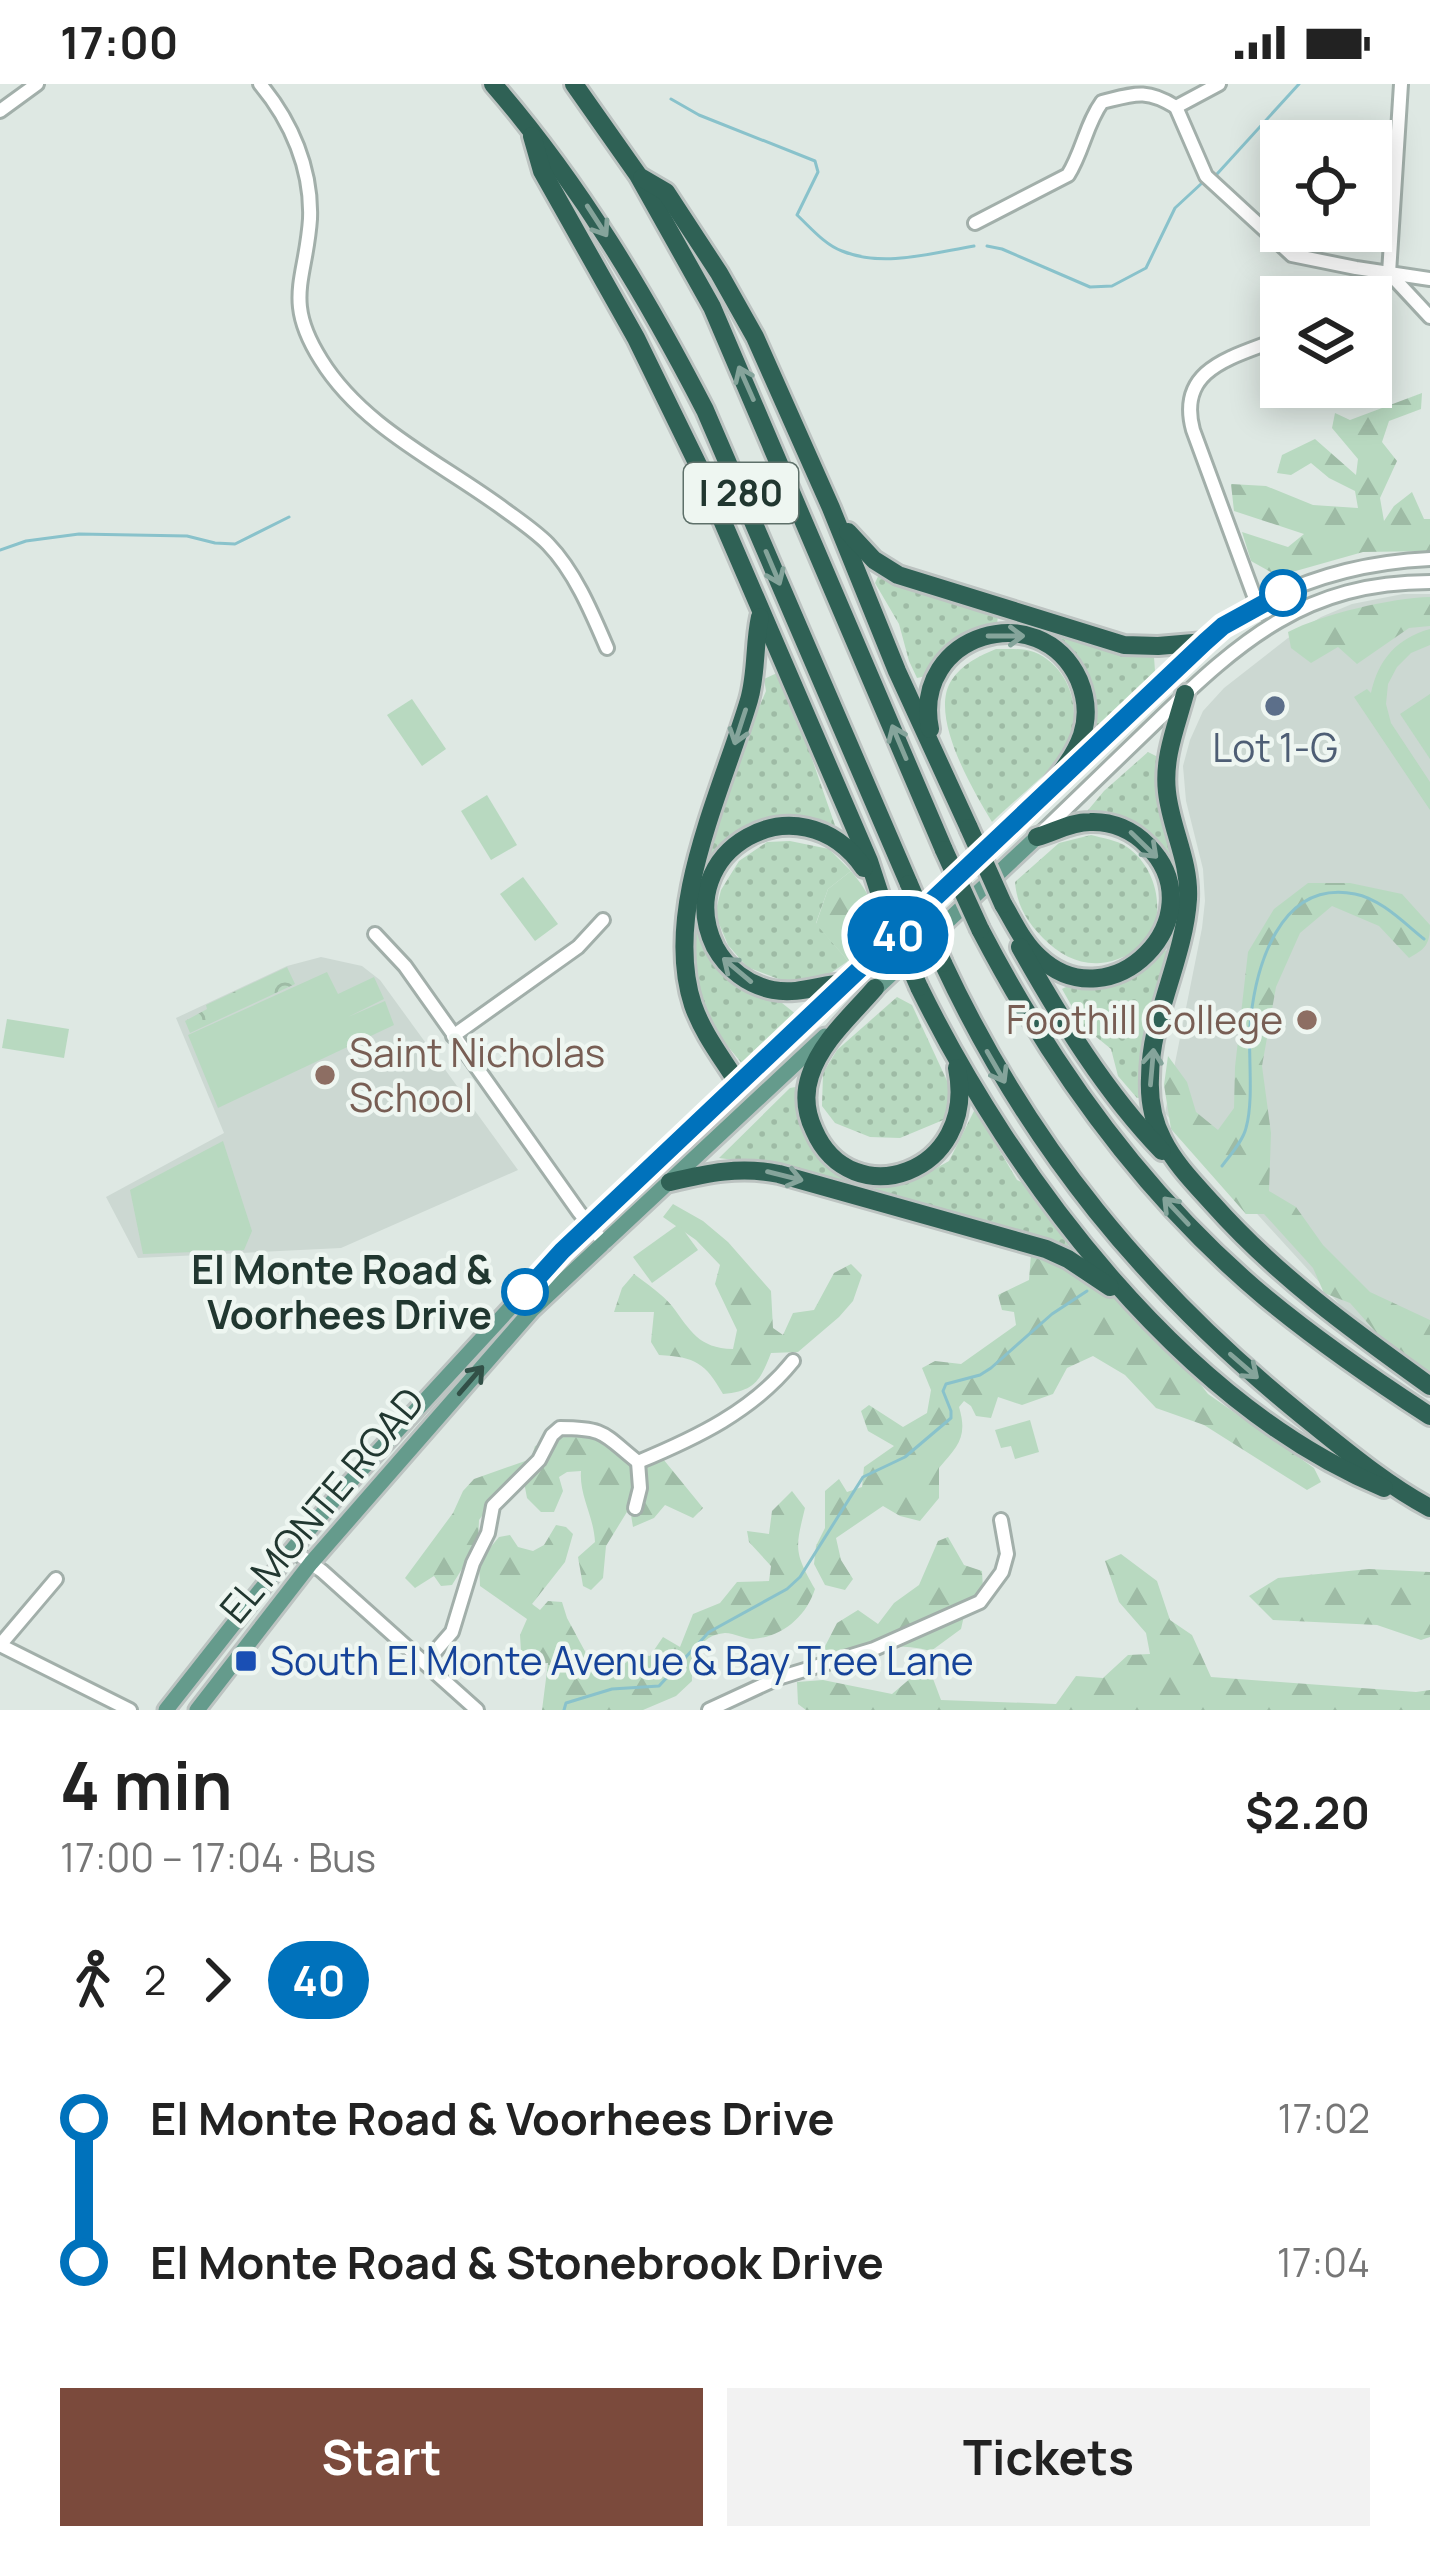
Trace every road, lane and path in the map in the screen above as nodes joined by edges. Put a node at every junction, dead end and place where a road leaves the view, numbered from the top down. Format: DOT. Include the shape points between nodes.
graph roads {
  1 [pos="37,84"];
  2 [pos="260,84"];
  3 [pos="493,84"];
  4 [pos="574,84"];
  5 [pos="1219,84"];
  6 [pos="1401,84"];
  7 [pos="1176,107"];
  8 [pos="0,111"];
  9 [pos="529,126"];
  10 [pos="638,175"];
  11 [pos="975,223"];
  12 [pos="1389,273"];
  13 [pos="1386,276"];
  14 [pos="1430,279"];
  15 [pos="1430,316"];
  16 [pos="1260,347"];
  17 [pos="832,508"];
  18 [pos="1430,560"];
  19 [pos="1427,582"];
  20 [pos="1258,605"];
  21 [pos="761,613"];
  22 [pos="1266,626"];
  23 [pos="1205,642"];
  24 [pos="607,648"];
  25 [pos="1185,694"];
  26 [pos="949,784"];
  27 [pos="1036,804"];
  28 [pos="1037,837"];
  29 [pos="1003,904"];
  30 [pos="884,907"];
  31 [pos="603,920"];
  32 [pos="375,934"];
  33 [pos="846,983"];
  34 [pos="875,988"];
  35 [pos="453,1036"];
  36 [pos="952,1052"];
  37 [pos="740,1085"];
  38 [pos="1187,1175"];
  39 [pos="670,1182"];
  40 [pos="589,1226"];
  41 [pos="605,1244"];
  42 [pos="1174,1343"];
  43 [pos="793,1361"];
  44 [pos="1430,1386"];
  45 [pos="1430,1416"];
  46 [pos="638,1462"];
  47 [pos="1426,1506"];
  48 [pos="635,1508"];
  49 [pos="1001,1520"];
  50 [pos="292,1550"];
  51 [pos="311,1562"];
  52 [pos="56,1579"];
  53 [pos="0,1645"];
  54 [pos="425,1663"];
  55 [pos="212,1690"];
  56 [pos="130,1710"];
  57 [pos="166,1710"];
  58 [pos="196,1710"];
  59 [pos="210,1710"];
  60 [pos="477,1710"];
  61 [pos="709,1710"];
  1 -- 8 [label="street"];
  2 -- 24 [label="street" via="304,165 310,219 298,286 319,357 359,408 551,547"];
  3 -- 9 [label="highway, I 280"];
  4 -- 10 [label="highway, I 280"];
  5 -- 7 [label="street"];
  6 -- 12 [label="street"];
  7 -- 11 [label="street" via="1148,93 1102,102 1068,175"];
  7 -- 12 [label="street" via="1206,176 1282,248 1304,260"];
  9 -- 21 [label="highway" via="542,171 656,377"];
  9 -- 47 [label="highway, I 280, one-way, bridge" via="633,277 705,410 943,963 1027,1119 1160,1288 1288,1404"];
  10 -- 17 [label="highway" via="667,192 728,289"];
  45 -- 10 [label="highway, I 280, one-way, bridge" via="1318,1339 1208,1245 1075,1089 1013,993 720,325"];
  12 -- 13 [label="street"];
  12 -- 14 [label="street"];
  12 -- 15 [label="street"];
  16 -- 20 [label="street" via="1214,366 1189,402"];
  17 -- 23 [label="highway" via="874,560 912,581 1124,645"];
  17 -- 26 [label="highway"];
  18 -- 20 [label="street, EL MONTE ROAD" via="1351,568"];
  19 -- 22 [label="street, EL MONTE ROAD" via="1329,596"];
  20 -- 22 [label="street"];
  20 -- 23 [label="street, EL MONTE ROAD"];
  21 -- 30 [label="highway"];
  21 -- 37 [label="highway, one-way" via="750,696 699,855 684,933 694,1009"];
  22 -- 25 [label="street, EL MONTE ROAD"];
  23 -- 27 [label="street, EL MONTE ROAD"];
  25 -- 28 [label="street, EL MONTE ROAD"];
  38 -- 25 [label="highway, one-way" via="1157,1127 1150,1079 1188,902 1166,780"];
  26 -- 27 [label="highway, one-way" via="928,722 935,675 952,652 981,636 1032,637 1069,663 1086,706 1076,748"];
  26 -- 29 [label="highway, bridge"];
  27 -- 33 [label="main road, EL MONTE ROAD"];
  28 -- 29 [label="highway, one-way" via="1092,821 1146,843 1170,888 1160,938 1120,973 1077,977 1037,956"];
  28 -- 34 [label="main road, EL MONTE ROAD"];
  29 -- 38 [label="highway" via="1084,1052"];
  33 -- 30 [label="highway, one-way" via="785,992 741,977 709,932 707,895 716,870 753,833 812,828 848,848"];
  30 -- 36 [label="highway, bridge"];
  31 -- 35 [label="street" via="578,947"];
  32 -- 35 [label="street"];
  33 -- 37 [label="main road, EL MONTE ROAD"];
  34 -- 36 [label="highway" via="827,1043 809,1078 808,1116 836,1159 876,1175 906,1172 933,1156 960,1107"];
  34 -- 39 [label="main road, EL MONTE ROAD"];
  35 -- 40 [label="street"];
  36 -- 42 [label="highway" via="1053,1204"];
  37 -- 40 [label="main road, EL MONTE ROAD"];
  38 -- 44 [label="highway" via="1278,1271"];
  39 -- 41 [label="main road, EL MONTE ROAD"];
  39 -- 42 [label="highway, one-way" via="728,1169 762,1171 1024,1241 1091,1272"];
  40 -- 41 [label="street"];
  40 -- 50 [label="main road, EL MONTE ROAD"];
  51 -- 41 [label="main road, EL MONTE ROAD, one-way" via="532,1310"];
  42 -- 47 [label="highway" via="1303,1445"];
  43 -- 46 [label="street" via="741,1412"];
  46 -- 48 [label="street"];
  46 -- 54 [label="street" via="592,1428 552,1435 494,1506 452,1632"];
  49 -- 61 [label="street" via="1007,1554 980,1602"];
  50 -- 51 [label="street"];
  50 -- 57 [label="main road, EL MONTE ROAD"];
  51 -- 54 [label="street"];
  51 -- 55 [label="main road, EL MONTE ROAD"];
  52 -- 53 [label="street"];
  53 -- 56 [label="street"];
  54 -- 60 [label="street"];
  55 -- 58 [label="main road, EL MONTE ROAD"];
  55 -- 59 [label="main road"];
}
